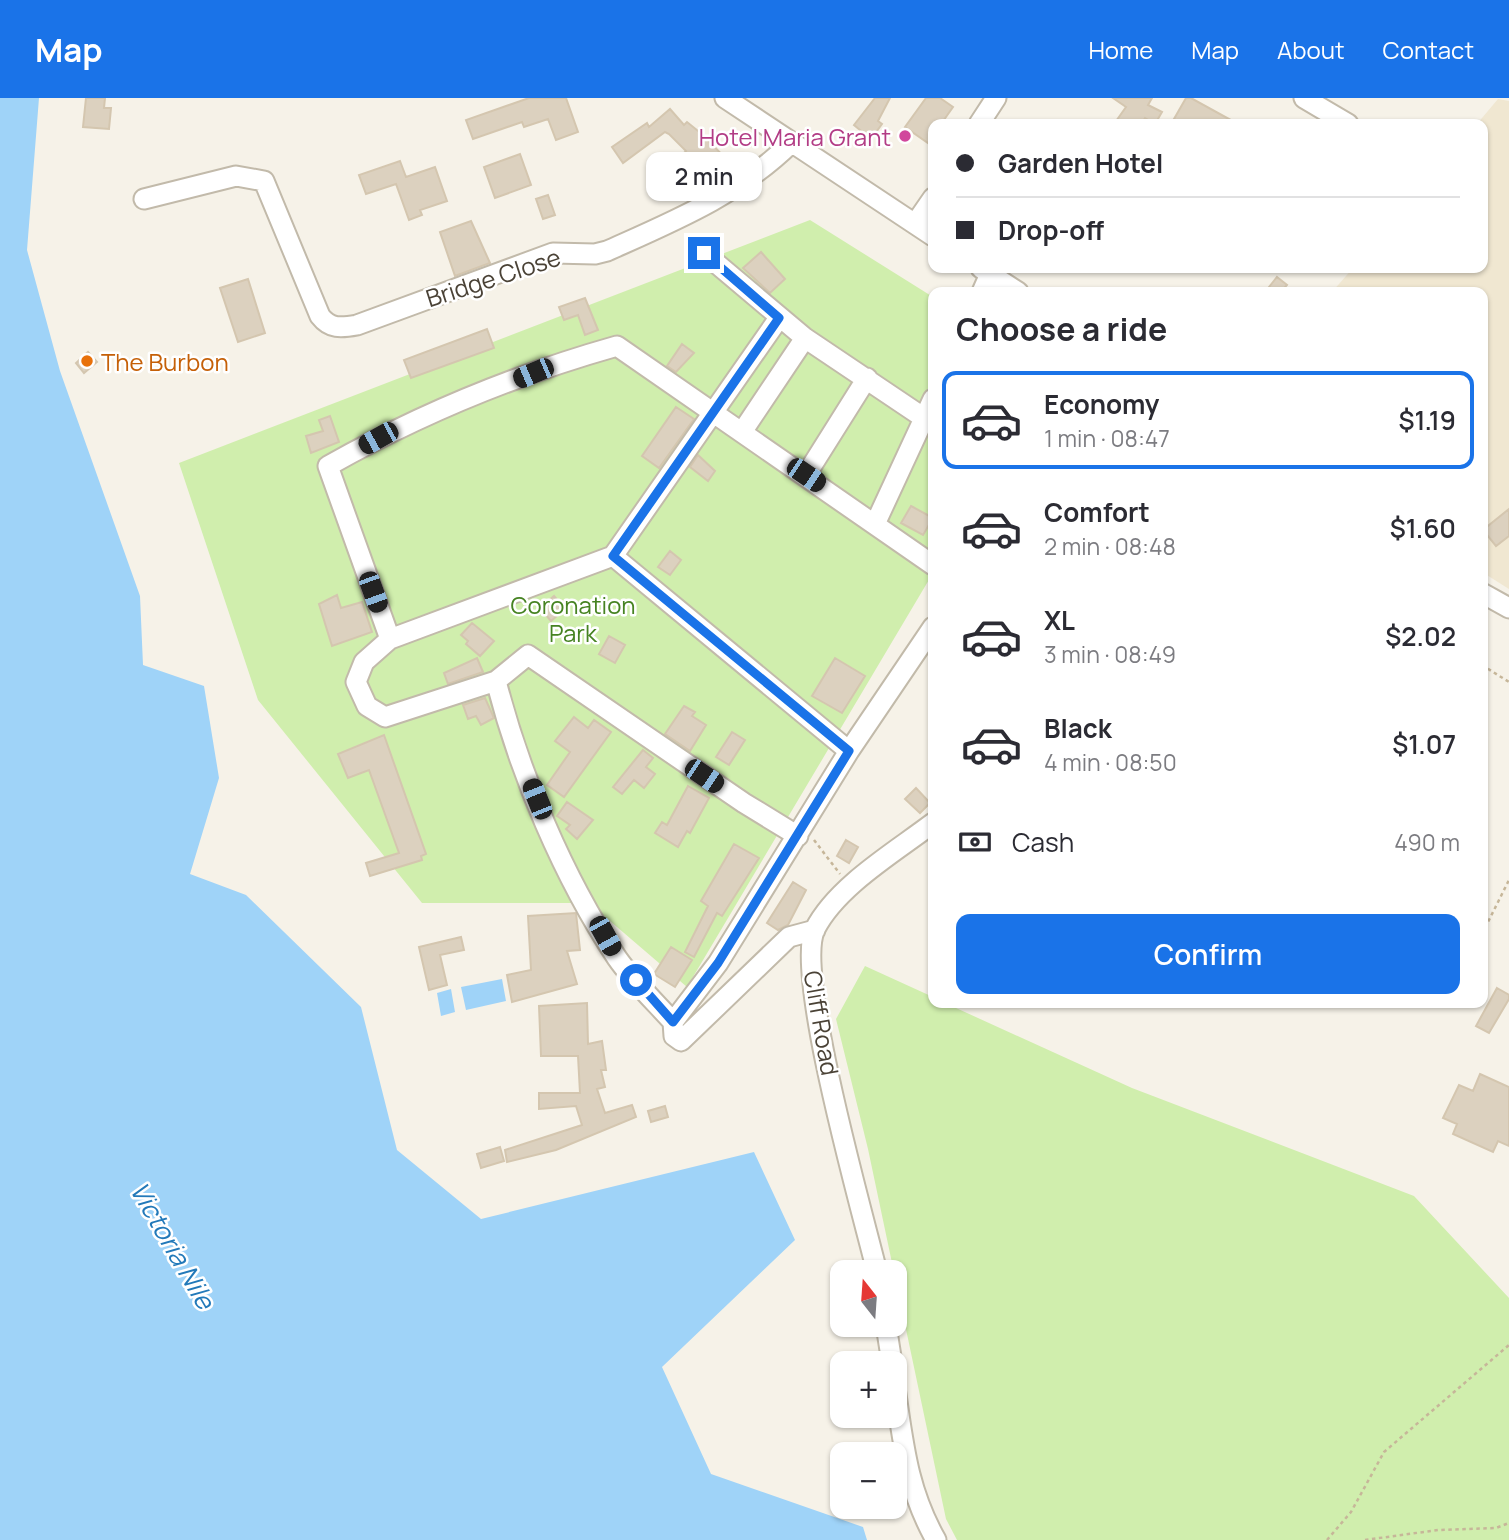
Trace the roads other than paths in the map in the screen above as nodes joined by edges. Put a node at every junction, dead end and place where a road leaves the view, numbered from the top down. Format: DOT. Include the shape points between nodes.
graph roads {
  1 [pos="725,98"];
  2 [pos="996,98"];
  3 [pos="1304,98"];
  4 [pos="982,119"];
  5 [pos="1340,119"];
  6 [pos="790,143"];
  7 [pos="144,199"];
  8 [pos="928,205"];
  9 [pos="915,224"];
  10 [pos="928,233"];
  11 [pos="704,253"];
  12 [pos="984,278"];
  13 [pos="1006,287"];
  14 [pos="779,318"];
  15 [pos="805,338"];
  16 [pos="867,378"];
  17 [pos="714,413"];
  18 [pos="928,413"];
  19 [pos="928,418"];
  20 [pos="742,432"];
  21 [pos="806,475"];
  22 [pos="876,522"];
  23 [pos="613,556"];
  24 [pos="928,561"];
  25 [pos="1488,596"];
  26 [pos="1509,608"];
  27 [pos="928,634"];
  28 [pos="390,639"];
  29 [pos="496,681"];
  30 [pos="849,751"];
  31 [pos="928,827"];
  32 [pos="801,831"];
  33 [pos="815,930"];
  34 [pos="673,1022"];
  35 [pos="874,1260"];
  36 [pos="900,1428"];
  37 [pos="936,1540"];
  1 -- 6 [label="street"];
  2 -- 4 [label="street"];
  3 -- 5 [label="street"];
  6 -- 7 [label="street, Bridge Close" via="754,177 718,199 607,251 553,253 338,328 320,316 264,181 236,176"];
  6 -- 9 [label="street"];
  8 -- 9 [label="street"];
  9 -- 10 [label="street"];
  11 -- 14 [label="street"];
  12 -- 13 [label="street"];
  14 -- 15 [label="street"];
  14 -- 17 [label="street"];
  15 -- 16 [label="street"];
  15 -- 20 [label="street"];
  16 -- 18 [label="street"];
  16 -- 21 [label="street"];
  17 -- 20 [label="street"];
  17 -- 23 [label="street"];
  17 -- 28 [label="street" via="617,346 558,362 378,438 328,466"];
  19 -- 22 [label="street"];
  20 -- 21 [label="street"];
  21 -- 22 [label="street"];
  22 -- 24 [label="street"];
  23 -- 28 [label="street"];
  23 -- 30 [label="street"];
  25 -- 26 [label="street"];
  27 -- 30 [label="street"];
  28 -- 29 [label="street" via="364,663 356,682 367,706 385,716"];
  29 -- 32 [label="street" via="528,656 744,803"];
  29 -- 34 [label="street" via="509,729 566,868 618,959"];
  30 -- 32 [label="street"];
  31 -- 33 [label="street" via="850,887"];
  32 -- 34 [label="street" via="718,963"];
  33 -- 34 [label="street" via="789,937 681,1041 674,1036"];
  33 -- 35 [label="street, Cliff Road" via="811,954 815,1010"];
  36 -- 37 [label="street" via="914,1493"];
}
